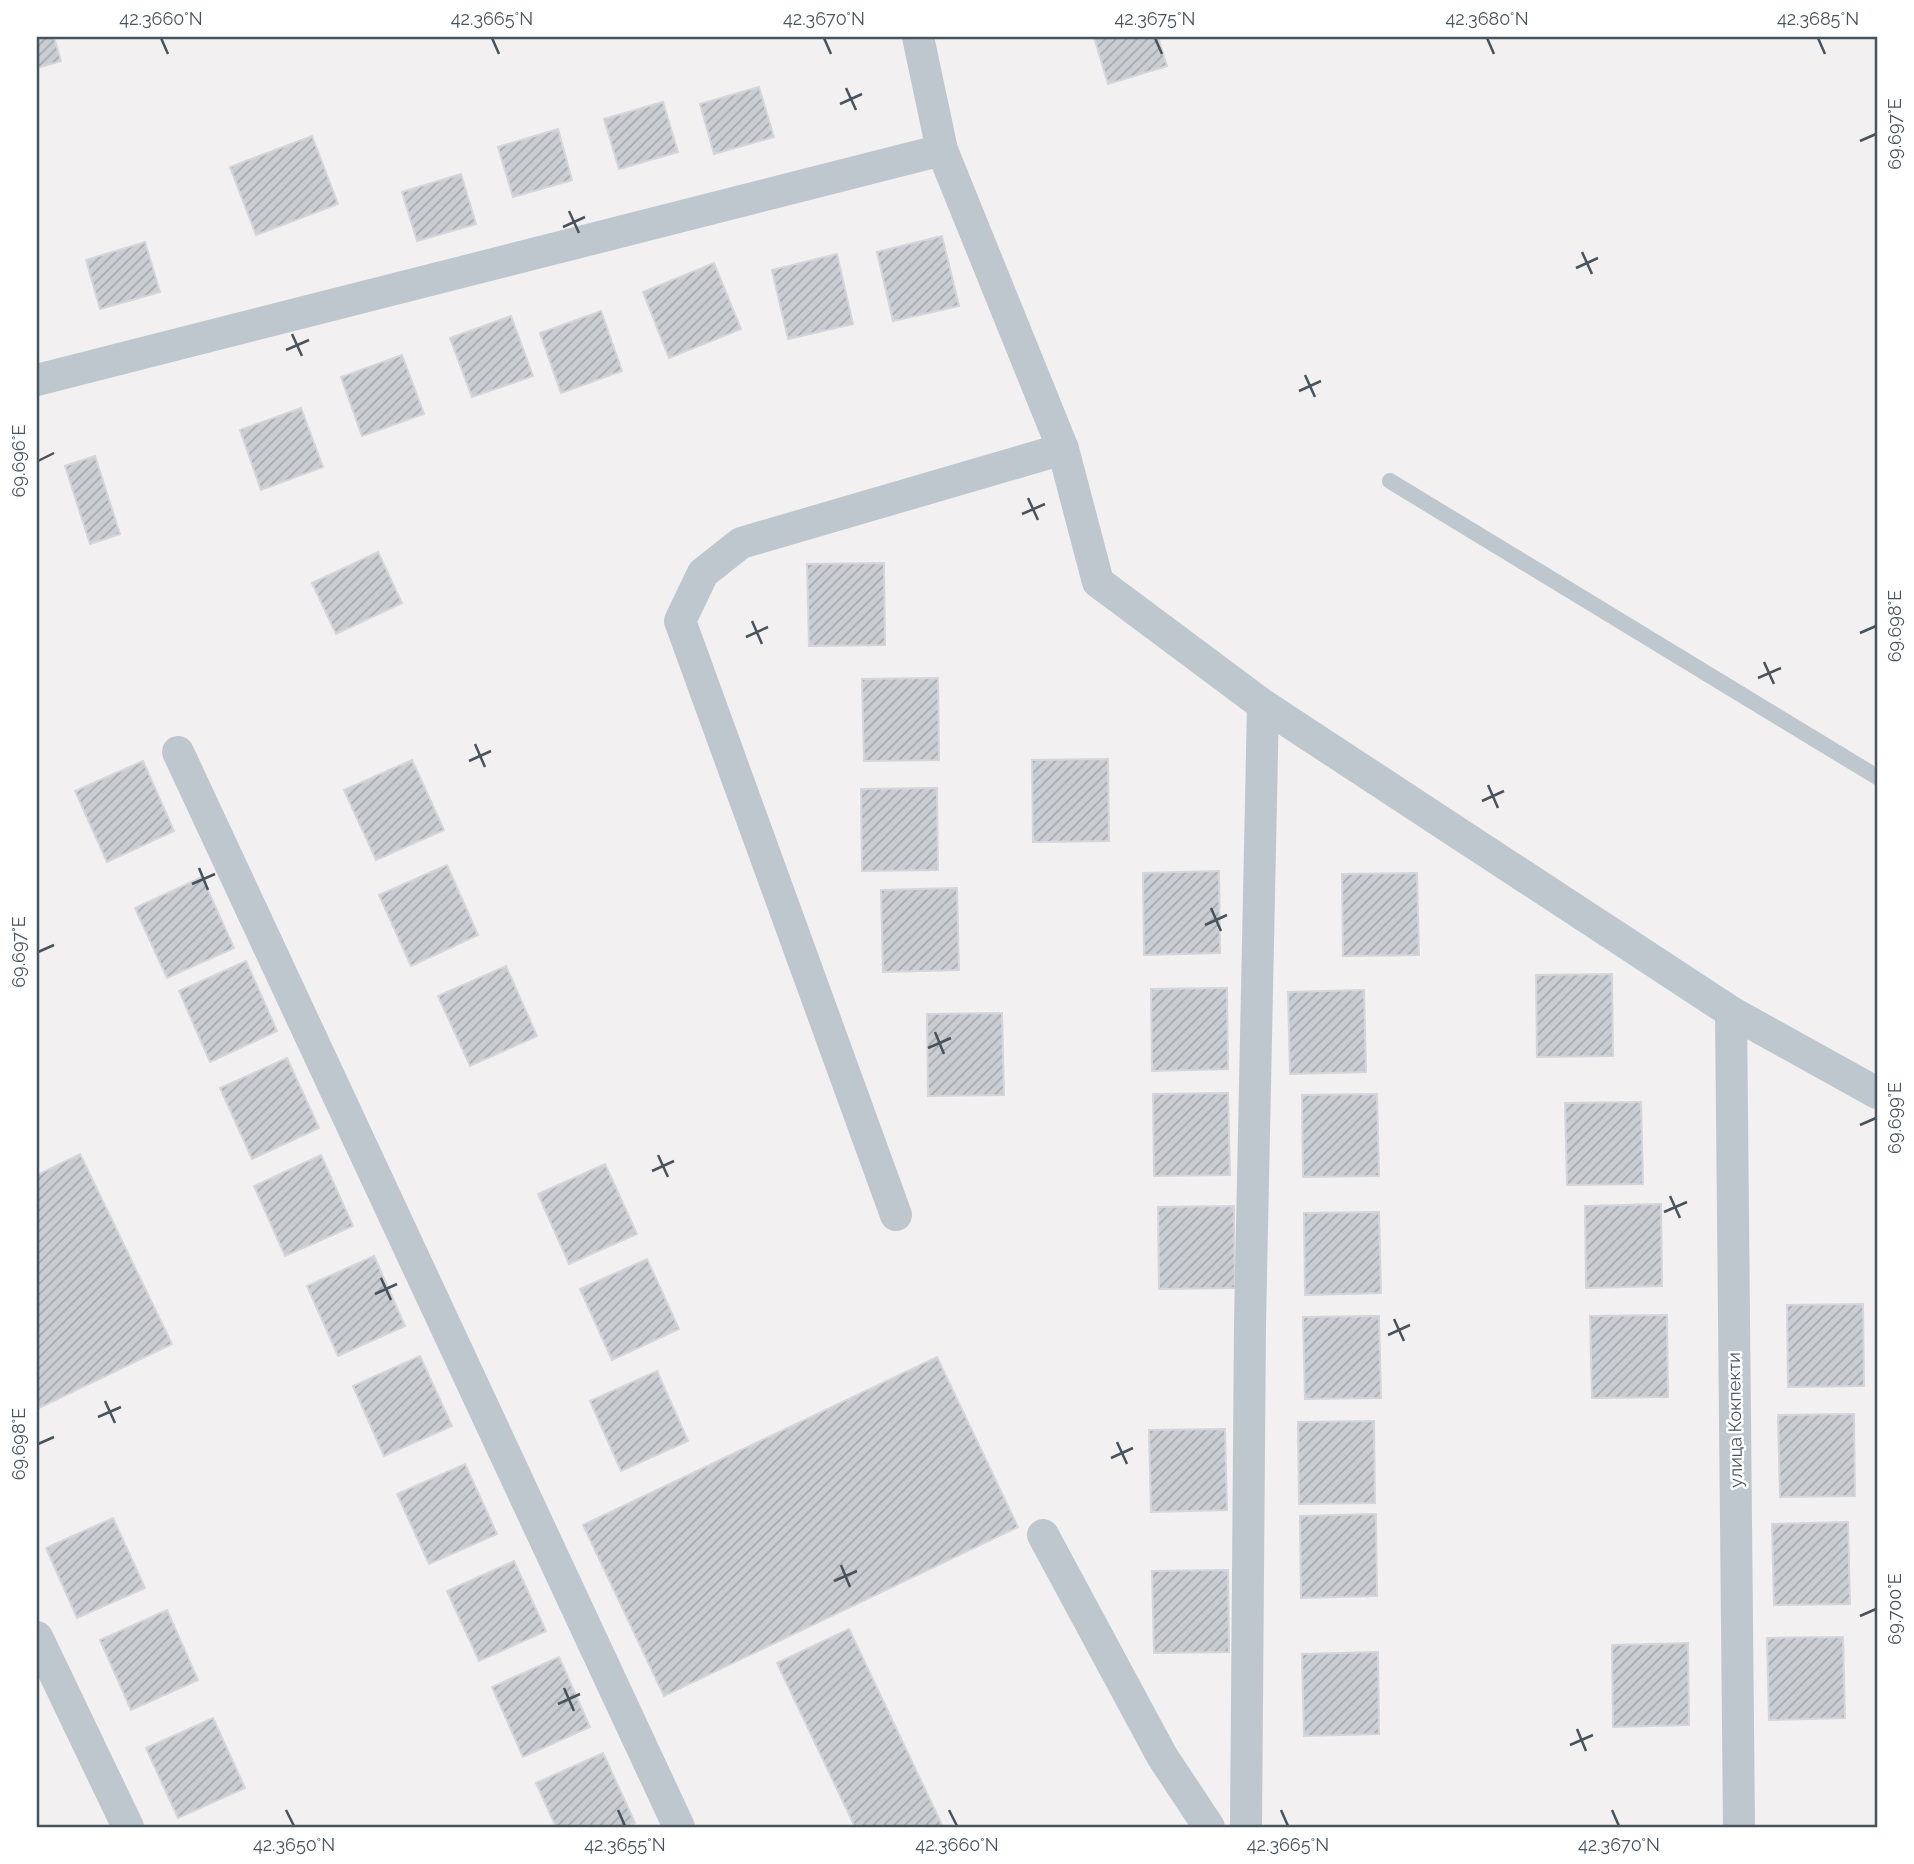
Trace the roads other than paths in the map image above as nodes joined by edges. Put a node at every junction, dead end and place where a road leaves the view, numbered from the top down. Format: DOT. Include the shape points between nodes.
graph roads {
  1 [pos="918,37"];
  2 [pos="942,150"];
  3 [pos="37,380"];
  4 [pos="1063,449"];
  5 [pos="1390,481"];
  6 [pos="1263,705"];
  7 [pos="178,752"];
  8 [pos="1877,778"];
  9 [pos="1731,1012"];
  10 [pos="1877,1093"];
  11 [pos="896,1215"];
  12 [pos="1043,1535"];
  13 [pos="37,1637"];
  14 [pos="128,1827"];
  15 [pos="679,1827"];
  16 [pos="1209,1827"];
  17 [pos="1247,1827"];
  18 [pos="1739,1827"];
  1 -- 2 [label="street"];
  2 -- 3 [label="street"];
  2 -- 4 [label="street"];
  4 -- 6 [label="street" via="1098,582"];
  4 -- 11 [label="street" via="741,543 703,573 680,621"];
  5 -- 8 [label="lane"];
  6 -- 9 [label="street"];
  6 -- 17 [label="street" via="1250,1323"];
  7 -- 15 [label="street"];
  9 -- 10 [label="street"];
  9 -- 18 [label="street, улица Кокпекти"];
  12 -- 16 [label="street" via="1162,1756"];
  13 -- 14 [label="street"];
}
